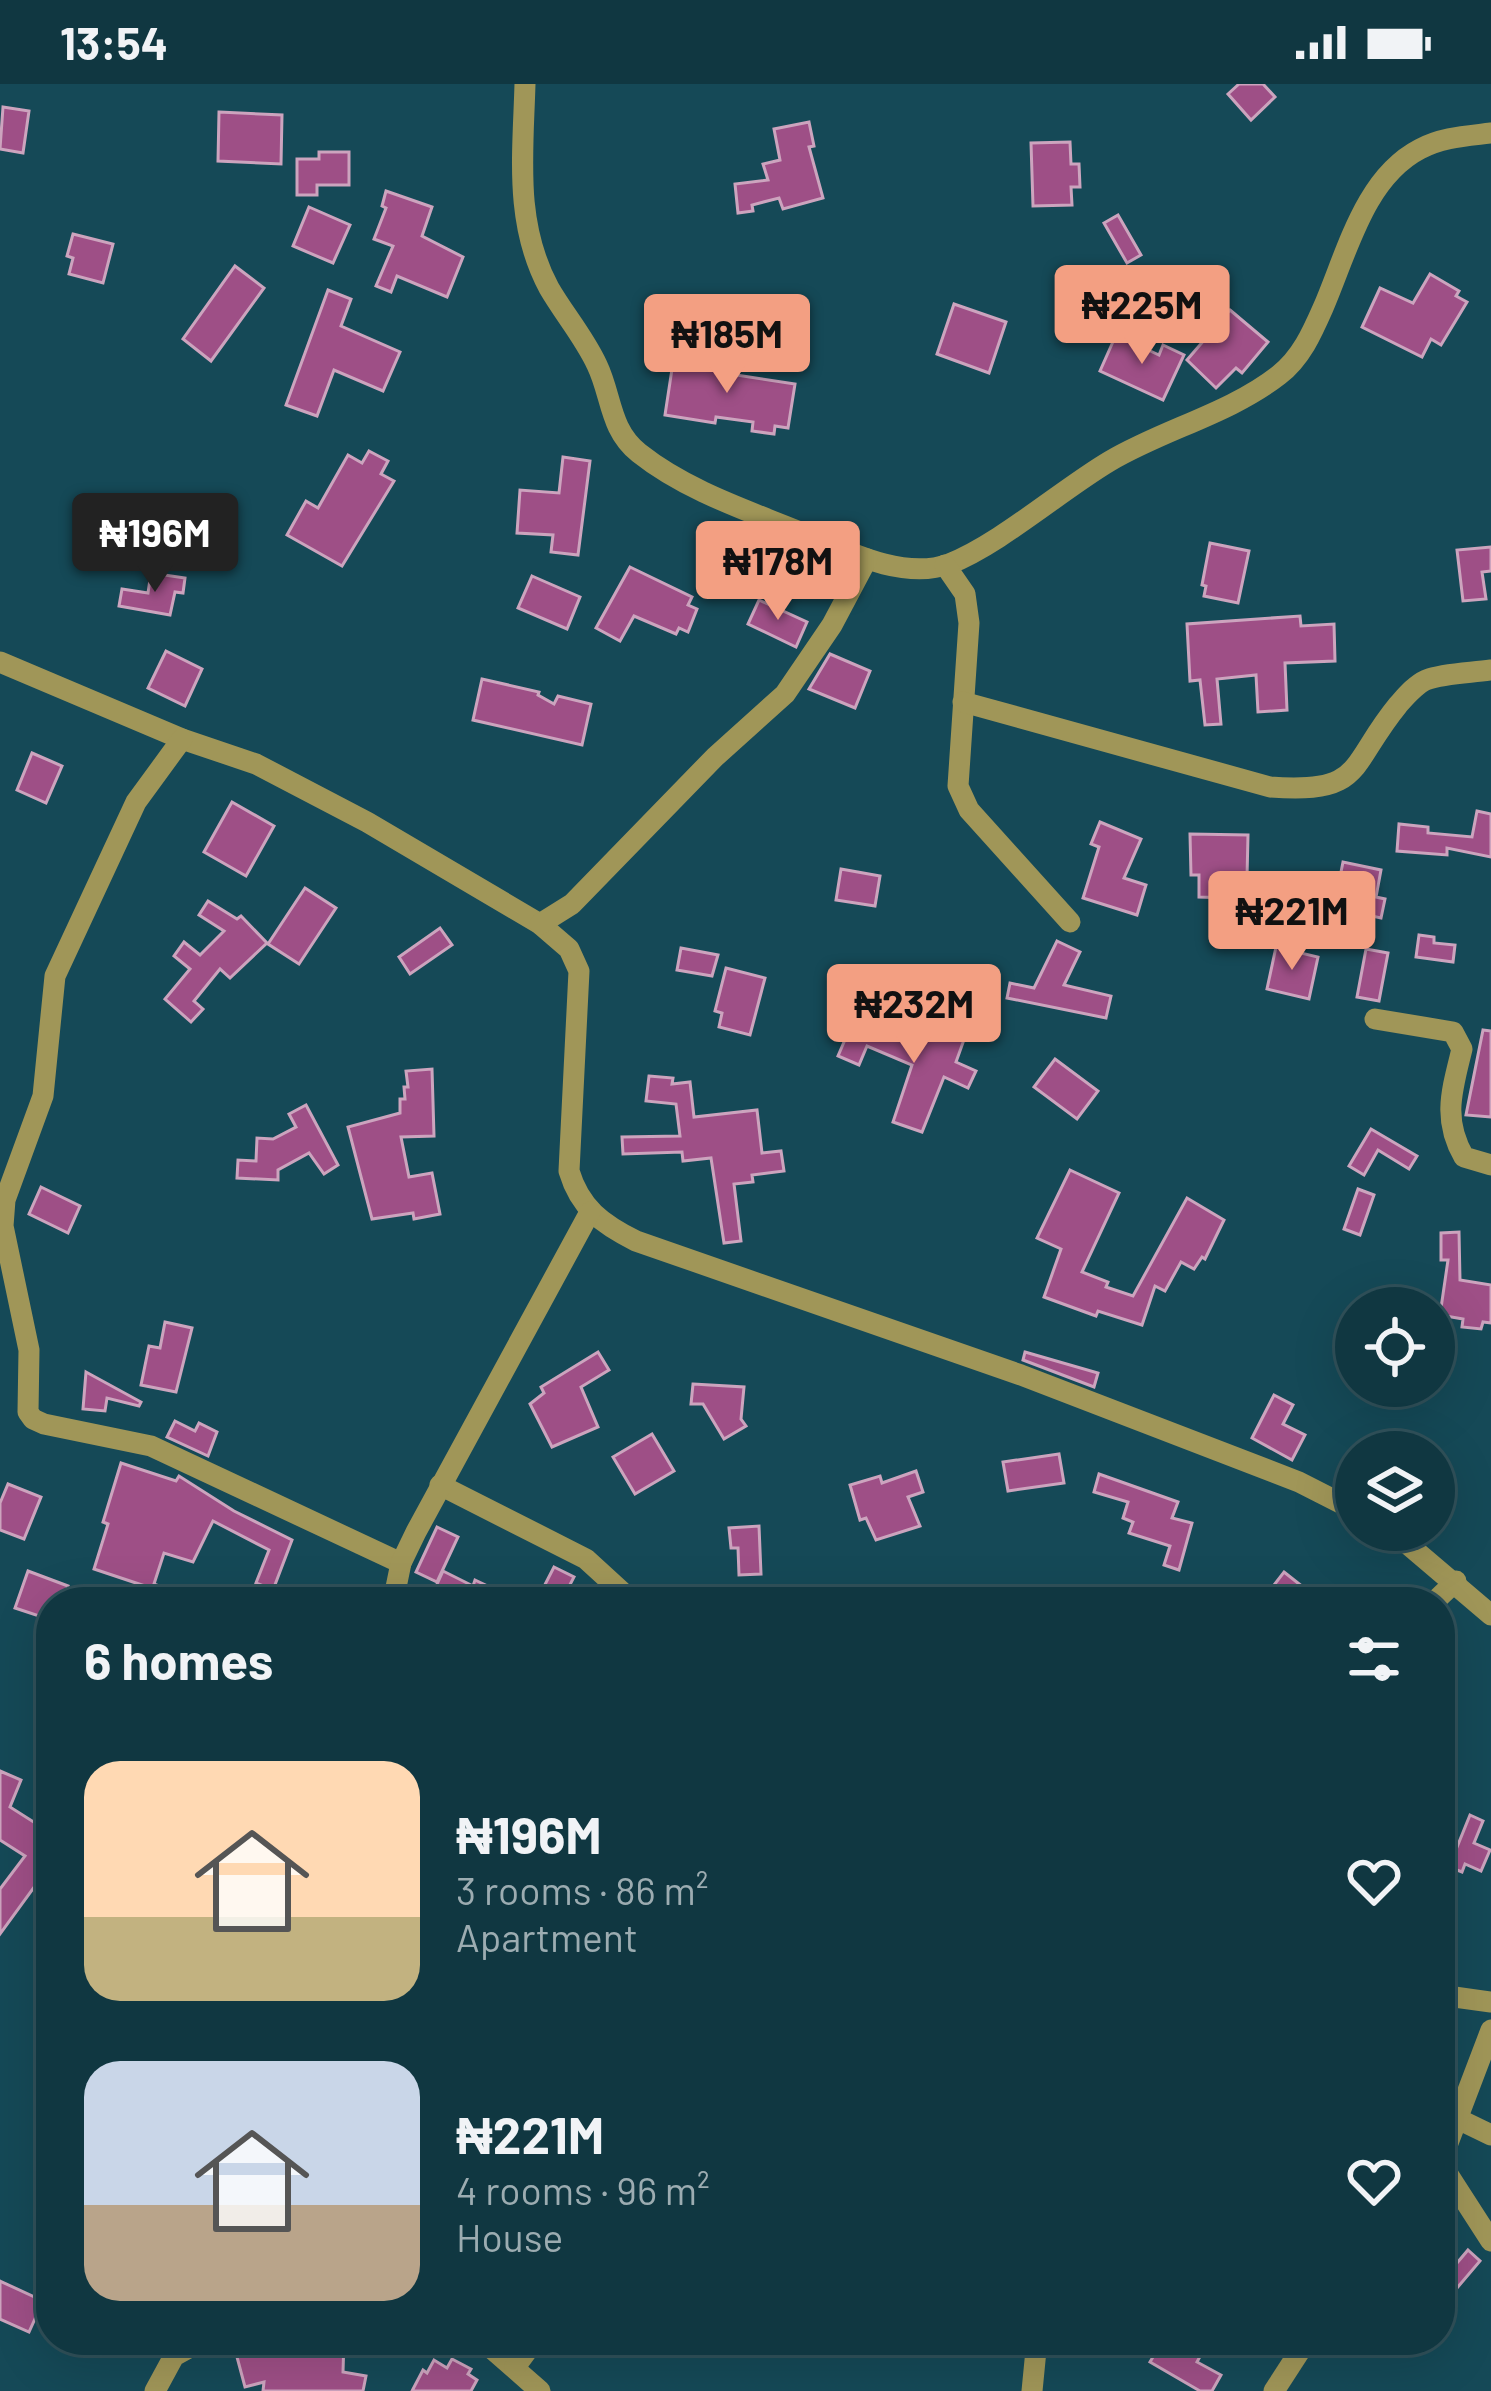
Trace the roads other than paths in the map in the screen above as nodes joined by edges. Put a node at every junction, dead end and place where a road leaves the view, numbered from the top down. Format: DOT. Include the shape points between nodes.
graph roads {
  1 [pos="525,84"];
  2 [pos="1491,134"];
  3 [pos="867,560"];
  4 [pos="945,565"];
  5 [pos="0,662"];
  6 [pos="1491,670"];
  7 [pos="963,702"];
  8 [pos="182,739"];
  9 [pos="1070,922"];
  10 [pos="540,924"];
  11 [pos="1375,1019"];
  12 [pos="1491,1165"];
  13 [pos="590,1212"];
  14 [pos="440,1486"];
  15 [pos="1335,1500"];
  16 [pos="1418,1551"];
  17 [pos="401,1563"];
  18 [pos="1456,1581"];
  19 [pos="396,1587"];
  20 [pos="617,1587"];
  21 [pos="1450,1587"];
  22 [pos="1491,1615"];
  23 [pos="1455,1997"];
  24 [pos="1491,2002"];
  25 [pos="1491,2030"];
  26 [pos="1458,2119"];
  27 [pos="1455,2126"];
  28 [pos="1491,2135"];
  29 [pos="1455,2186"];
  30 [pos="1491,2241"];
  31 [pos="176,2355"];
  32 [pos="500,2355"];
  33 [pos="524,2355"];
  34 [pos="1036,2355"];
  35 [pos="1297,2355"];
  36 [pos="515,2367"];
  37 [pos="155,2391"];
  38 [pos="540,2391"];
  39 [pos="1032,2391"];
  40 [pos="1274,2391"];
  1 -- 3 [label="street" via="526,231 550,289 600,370 619,431 637,452 700,491"];
  2 -- 4 [label="street" via="1421,148 1375,189 1316,325 1279,375 1109,461"];
  3 -- 4 [label="street"];
  3 -- 10 [label="street" via="785,694 584,894"];
  4 -- 7 [label="street" via="965,594 969,623"];
  5 -- 8 [label="street"];
  6 -- 7 [label="street" via="1427,680 1394,710 1357,769 1312,790 1270,787"];
  7 -- 9 [label="street" via="958,786 969,810"];
  8 -- 10 [label="street" via="256,764"];
  8 -- 17 [label="street" via="136,802 55,976 43,1096 3,1226 29,1350 28,1412 44,1424 151,1446"];
  10 -- 13 [label="street" via="579,970 568,1154"];
  11 -- 12 [label="street" via="1454,1032 1462,1048 1450,1135 1464,1157"];
  13 -- 14 [label="street"];
  13 -- 15 [label="street" via="636,1241 1021,1375"];
  14 -- 17 [label="street"];
  14 -- 20 [label="street" via="586,1559"];
  16 -- 18 [label="street"];
  17 -- 19 [label="street"];
  18 -- 21 [label="street"];
  18 -- 22 [label="street"];
  23 -- 24 [label="street"];
  25 -- 26 [label="street"];
  26 -- 27 [label="street"];
  26 -- 28 [label="street"];
  29 -- 30 [label="street"];
  31 -- 37 [label="street"];
  32 -- 36 [label="street"];
  33 -- 36 [label="street"];
  34 -- 39 [label="street"];
  35 -- 40 [label="street"];
  36 -- 38 [label="street"];
}
